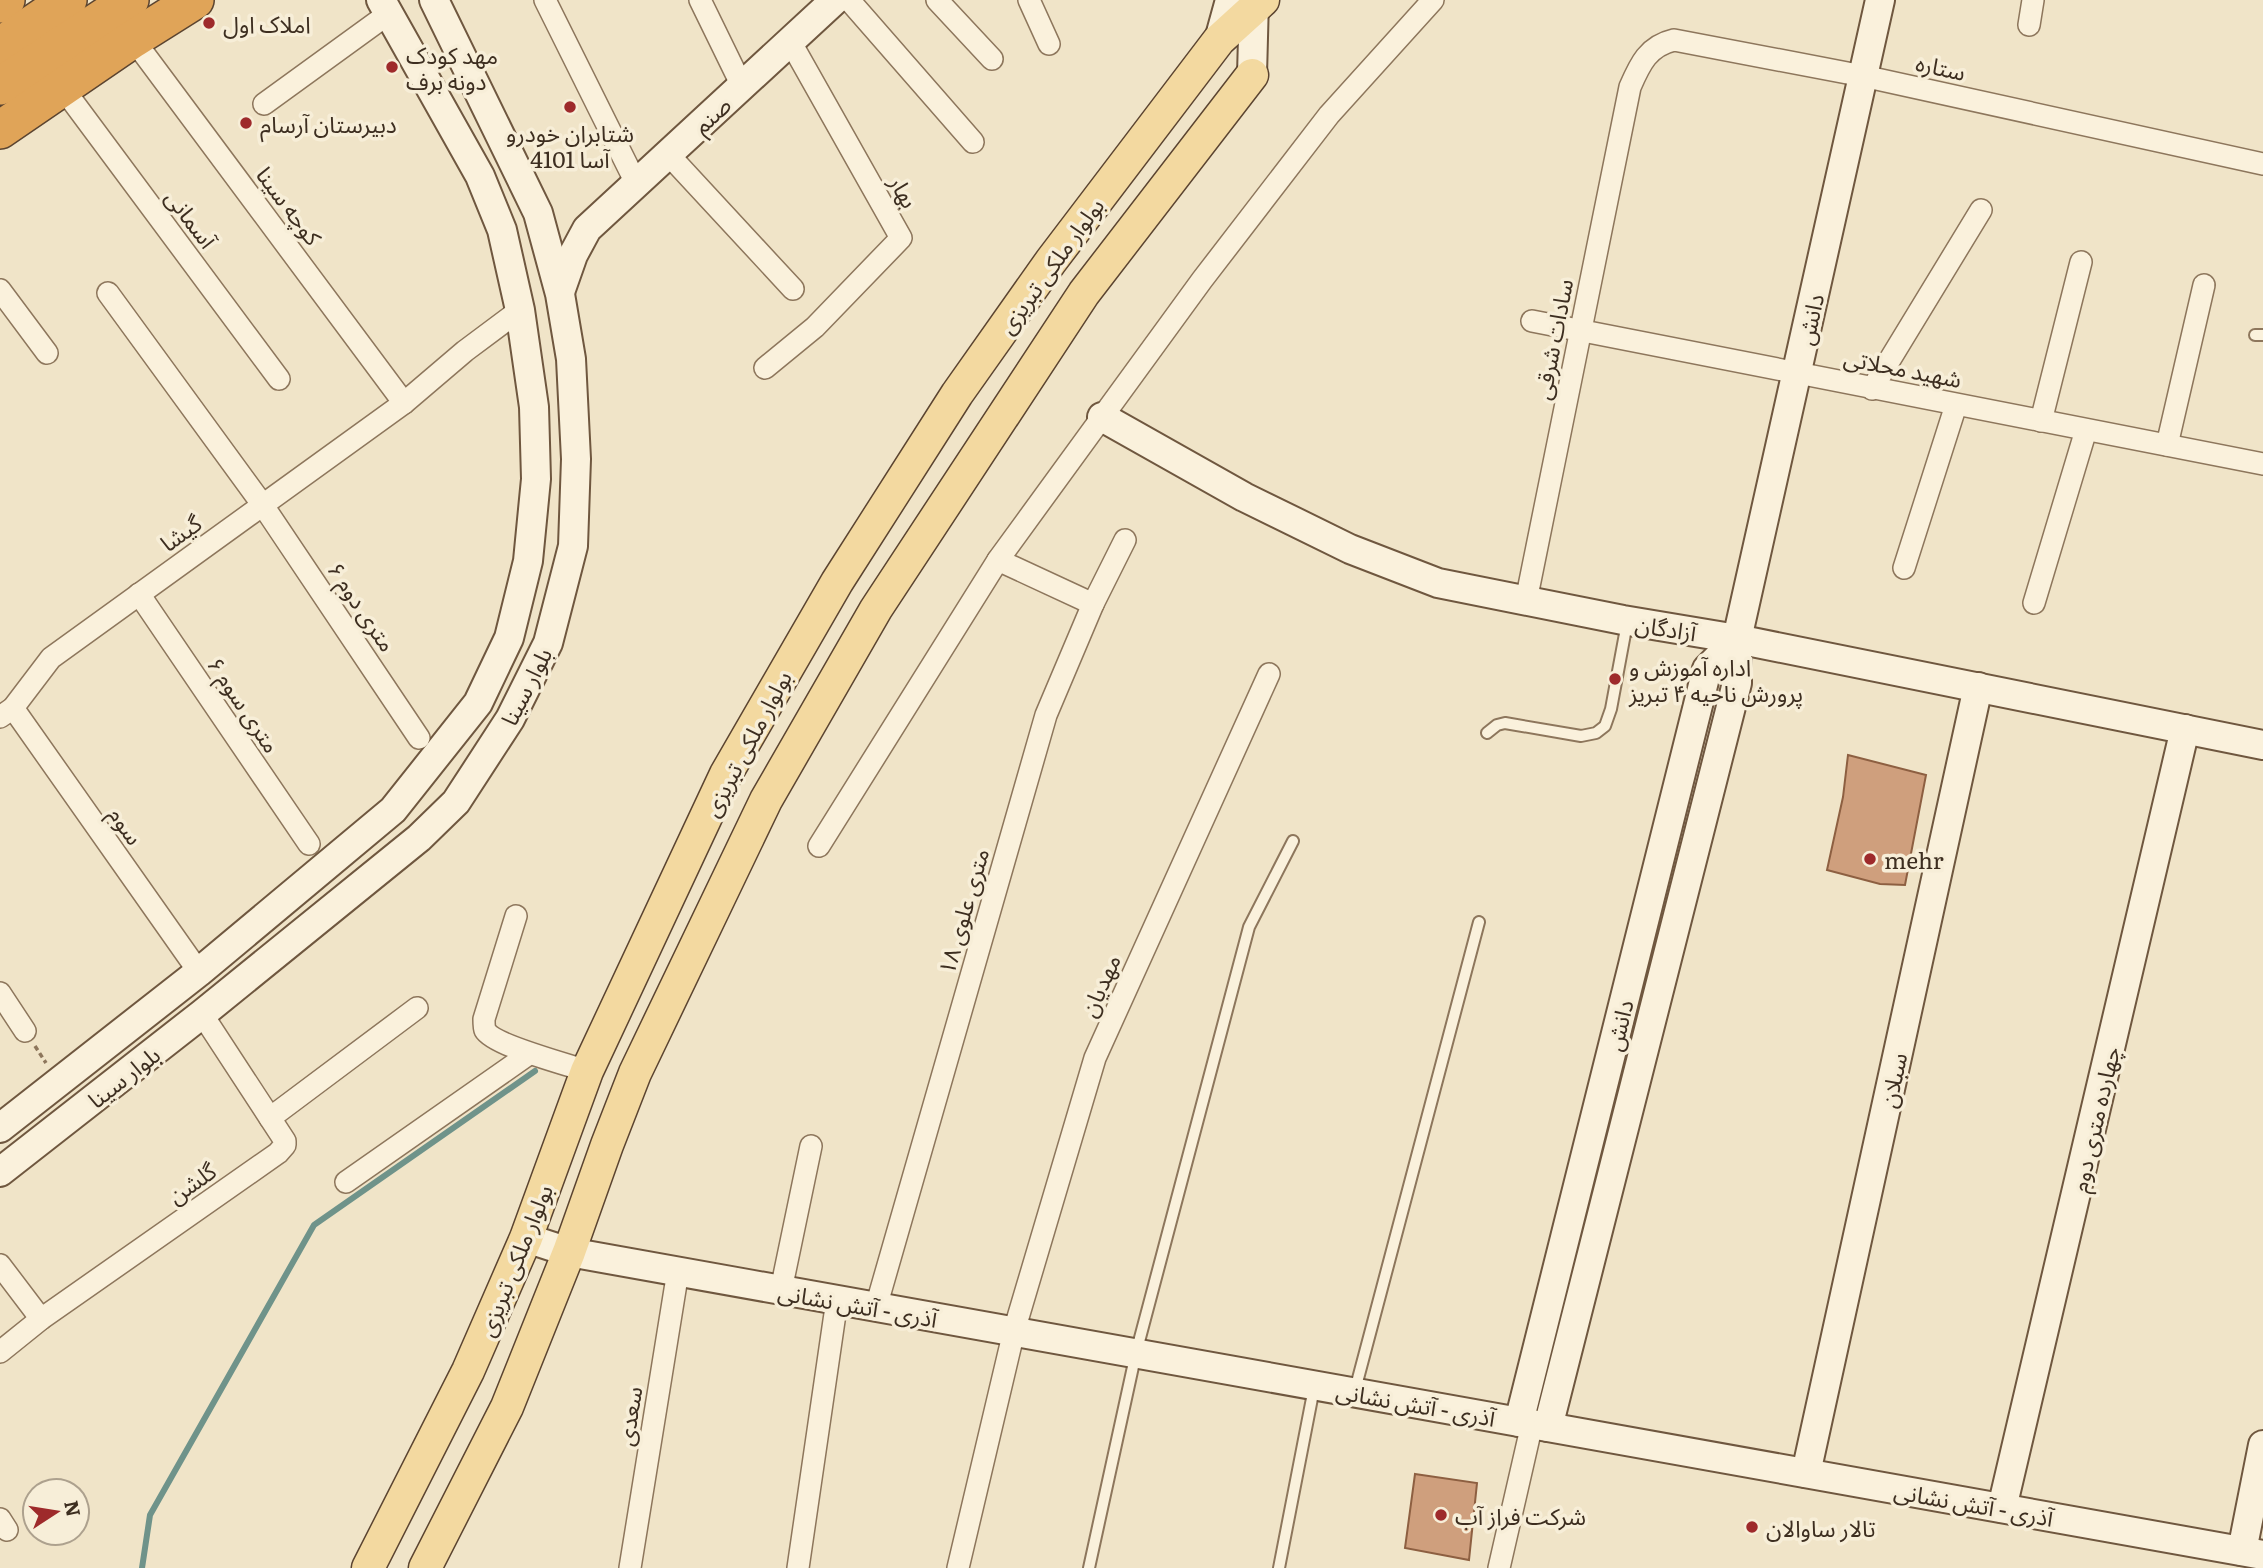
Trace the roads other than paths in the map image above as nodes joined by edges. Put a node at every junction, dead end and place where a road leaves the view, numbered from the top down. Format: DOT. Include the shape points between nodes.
graph roads {
  1 [pos="6,0"];
  2 [pos="68,0"];
  3 [pos="130,0"];
  4 [pos="195,0"];
  5 [pos="434,0"];
  6 [pos="545,0"];
  7 [pos="700,0"];
  8 [pos="835,0"];
  9 [pos="849,0"];
  10 [pos="937,0"];
  11 [pos="1029,0"];
  12 [pos="1433,0"];
  13 [pos="1880,0"];
  14 [pos="2033,0"];
  15 [pos="1250,2"];
  16 [pos="0,4"];
  17 [pos="385,7"];
  18 [pos="2029,25"];
  19 [pos="134,38"];
  20 [pos="790,41"];
  21 [pos="1049,44"];
  22 [pos="0,46"];
  23 [pos="992,59"];
  24 [pos="1252,75"];
  25 [pos="1863,76"];
  26 [pos="0,86"];
  27 [pos="742,86"];
  28 [pos="62,87"];
  29 [pos="1630,87"];
  30 [pos="264,104"];
  31 [pos="0,130"];
  32 [pos="972,142"];
  33 [pos="668,154"];
  34 [pos="2263,164"];
  35 [pos="636,183"];
  36 [pos="534,205"];
  37 [pos="1981,210"];
  38 [pos="587,229"];
  39 [pos="2081,262"];
  40 [pos="2204,285"];
  41 [pos="793,289"];
  42 [pos="0,290"];
  43 [pos="108,293"];
  44 [pos="560,294"];
  45 [pos="520,310"];
  46 [pos="1532,321"];
  47 [pos="1580,331"];
  48 [pos="47,353"];
  49 [pos="765,368"];
  50 [pos="1797,373"];
  51 [pos="279,379"];
  52 [pos="1872,389"];
  53 [pos="404,403"];
  54 [pos="1956,405"];
  55 [pos="1102,416"];
  56 [pos="2042,421"];
  57 [pos="2086,430"];
  58 [pos="2167,445"];
  59 [pos="2263,464"];
  60 [pos="262,504"];
  61 [pos="1125,540"];
  62 [pos="998,560"];
  63 [pos="1904,568"];
  64 [pos="139,594"];
  65 [pos="1526,601"];
  66 [pos="2034,603"];
  67 [pos="1093,604"];
  68 [pos="1627,620"];
  69 [pos="1737,639"];
  70 [pos="1269,674"];
  71 [pos="1978,687"];
  72 [pos="7,713"];
  73 [pos="2185,729"];
  74 [pos="1487,733"];
  75 [pos="419,738"];
  76 [pos="2263,745"];
  77 [pos="393,810"];
  78 [pos="419,838"];
  79 [pos="1293,841"];
  80 [pos="309,844"];
  81 [pos="819,845"];
  82 [pos="516,915"];
  83 [pos="1479,922"];
  84 [pos="199,972"];
  85 [pos="0,993"];
  86 [pos="417,1008"];
  87 [pos="202,1014"];
  88 [pos="25,1031"];
  89 [pos="529,1054"];
  90 [pos="587,1071"];
  91 [pos="270,1118"];
  92 [pos="0,1128"];
  93 [pos="811,1146"];
  94 [pos="0,1172"];
  95 [pos="346,1182"];
  96 [pos="526,1238"];
  97 [pos="569,1252"];
  98 [pos="0,1265"];
  99 [pos="678,1271"];
  100 [pos="781,1290"];
  101 [pos="836,1300"];
  102 [pos="876,1307"];
  103 [pos="41,1318"];
  104 [pos="1014,1331"];
  105 [pos="0,1352"];
  106 [pos="1136,1353"];
  107 [pos="1315,1385"];
  108 [pos="1354,1392"];
  109 [pos="1533,1425"];
  110 [pos="2263,1445"];
  111 [pos="1806,1474"];
  112 [pos="2002,1508"];
  113 [pos="2252,1553"];
  114 [pos="368,1568"];
  115 [pos="425,1568"];
  116 [pos="631,1568"];
  117 [pos="798,1568"];
  118 [pos="958,1568"];
  119 [pos="1089,1568"];
  120 [pos="1279,1568"];
  121 [pos="1499,1568"];
  1 -- 16 [label="highway"];
  2 -- 22 [label="highway"];
  3 -- 26 [label="highway"];
  4 -- 19 [label="highway"];
  5 -- 36 [label="street, بلوار سینا"];
  6 -- 35 [label="street"];
  7 -- 27 [label="street"];
  8 -- 20 [label="street, صنم"];
  9 -- 32 [label="street"];
  10 -- 23 [label="street"];
  11 -- 21 [label="street"];
  12 -- 55 [label="street" via="1329,115"];
  13 -- 25 [label="street, دانش"];
  14 -- 18 [label="street"];
  15 -- 24 [label="street"];
  15 -- 90 [label="main road, بولوار ملکی تبریزی" via="1051,261 957,394 837,582 726,774"];
  17 -- 30 [label="street"];
  17 -- 45 [label="street, بلوار سینا" via="480,176 502,230"];
  19 -- 28 [label="highway"];
  19 -- 53 [label="street, کوچه سینا"];
  20 -- 27 [label="street, صنم"];
  20 -- 49 [label="street, بهار" via="901,238 815,327"];
  24 -- 97 [label="main road, بولوار ملکی تبریزی" via="1084,292 876,610 772,789 635,1073"];
  25 -- 29 [label="street, ستاره" via="1674,40 1645,56"];
  25 -- 34 [label="street, ستاره"];
  25 -- 50 [label="street, دانش"];
  27 -- 33 [label="street, صنم"];
  28 -- 31 [label="highway"];
  28 -- 51 [label="street, آسمانی"];
  29 -- 47 [label="street, سادات شرقی"];
  33 -- 35 [label="street, صنم"];
  33 -- 41 [label="street"];
  35 -- 38 [label="street, صنم"];
  36 -- 38 [label="street" via="551,217"];
  36 -- 44 [label="street, بلوار سینا"];
  37 -- 52 [label="street"];
  38 -- 44 [label="street"];
  39 -- 56 [label="street"];
  40 -- 58 [label="street"];
  42 -- 48 [label="street"];
  43 -- 60 [label="street, ۶ متری دوم"];
  44 -- 78 [label="street, بلوار سینا" via="571,359 576,459 573,546 548,643 510,719 456,803"];
  45 -- 53 [label="street, گیشا"];
  45 -- 77 [label="street, بلوار سینا" via="534,407 536,479 528,561 509,638 478,704"];
  46 -- 47 [label="street, شهید محلاتی"];
  47 -- 50 [label="street, شهید محلاتی"];
  47 -- 65 [label="street, سادات شرقی"];
  50 -- 52 [label="street, شهید محلاتی"];
  50 -- 69 [label="street, دانش"];
  52 -- 54 [label="street, شهید محلاتی"];
  53 -- 60 [label="street, گیشا"];
  54 -- 56 [label="street, شهید محلاتی"];
  54 -- 63 [label="street"];
  55 -- 62 [label="street"];
  55 -- 65 [label="street, آزادگان" via="1244,497 1350,548 1438,583"];
  56 -- 57 [label="street, شهید محلاتی"];
  57 -- 58 [label="street, شهید محلاتی"];
  57 -- 66 [label="street"];
  58 -- 59 [label="street, شهید محلاتی"];
  60 -- 64 [label="street, گیشا"];
  60 -- 75 [label="street, ۶ متری دوم"];
  61 -- 67 [label="street, ۱۸ متری علوی"];
  62 -- 67 [label="street"];
  62 -- 81 [label="street"];
  64 -- 72 [label="street, گیشا" via="51,658"];
  64 -- 80 [label="street, ۶ متری سوم"];
  65 -- 68 [label="street, آزادگان"];
  67 -- 102 [label="street, ۱۸ متری علوی" via="1046,715"];
  68 -- 69 [label="street, آزادگان"];
  68 -- 74 [label="lane" via="1605,726 1581,736 1505,723"];
  69 -- 71 [label="street, آزادگان"];
  69 -- 109 [label="street, دانش" via="1737,683"];
  70 -- 104 [label="street, مهدیان" via="1095,1058"];
  71 -- 73 [label="street, آزادگان"];
  71 -- 111 [label="street, سبلان"];
  72 -- 84 [label="street, سوم"];
  73 -- 76 [label="street, آزادگان"];
  73 -- 112 [label="street, چهارده متری دوم"];
  77 -- 78 [label="street"];
  77 -- 84 [label="street, بلوار سینا"];
  78 -- 87 [label="street, بلوار سینا"];
  79 -- 106 [label="lane" via="1249,927"];
  82 -- 89 [label="street" via="484,1019 490,1035"];
  83 -- 108 [label="lane"];
  84 -- 92 [label="street, بلوار سینا"];
  85 -- 88 [label="street"];
  86 -- 91 [label="street"];
  87 -- 91 [label="street, گلشن"];
  87 -- 94 [label="street, بلوار سینا"];
  89 -- 90 [label="street"];
  89 -- 95 [label="street"];
  90 -- 96 [label="main road, بولوار ملکی تبریزی"];
  91 -- 103 [label="street, گلشن" via="285,1141 278,1153"];
  93 -- 100 [label="street"];
  96 -- 97 [label="street, آذرى - آتش نشانى"];
  96 -- 114 [label="main road, بولوار ملکی تبریزی" via="467,1371"];
  97 -- 99 [label="street, آذرى - آتش نشانى"];
  97 -- 115 [label="main road, بولوار ملکی تبریزی" via="507,1407"];
  98 -- 103 [label="street"];
  99 -- 100 [label="street, آذرى - آتش نشانى"];
  99 -- 116 [label="street, سعدی"];
  100 -- 101 [label="street, آذرى - آتش نشانى"];
  101 -- 102 [label="street, آذرى - آتش نشانى"];
  101 -- 117 [label="street"];
  102 -- 104 [label="street, آذرى - آتش نشانى"];
  103 -- 105 [label="street, گلشن"];
  104 -- 106 [label="street, آذرى - آتش نشانى"];
  104 -- 118 [label="street, مهدیان"];
  106 -- 107 [label="street, آذرى - آتش نشانى"];
  106 -- 119 [label="lane"];
  107 -- 108 [label="street, آذرى - آتش نشانى"];
  107 -- 120 [label="lane"];
  108 -- 109 [label="street, آذرى - آتش نشانى"];
  109 -- 111 [label="street, آذرى - آتش نشانى"];
  109 -- 121 [label="street"];
  110 -- 113 [label="street"];
  111 -- 112 [label="street, آذرى - آتش نشانى"];
  112 -- 113 [label="street, آذرى - آتش نشانى"];
}
